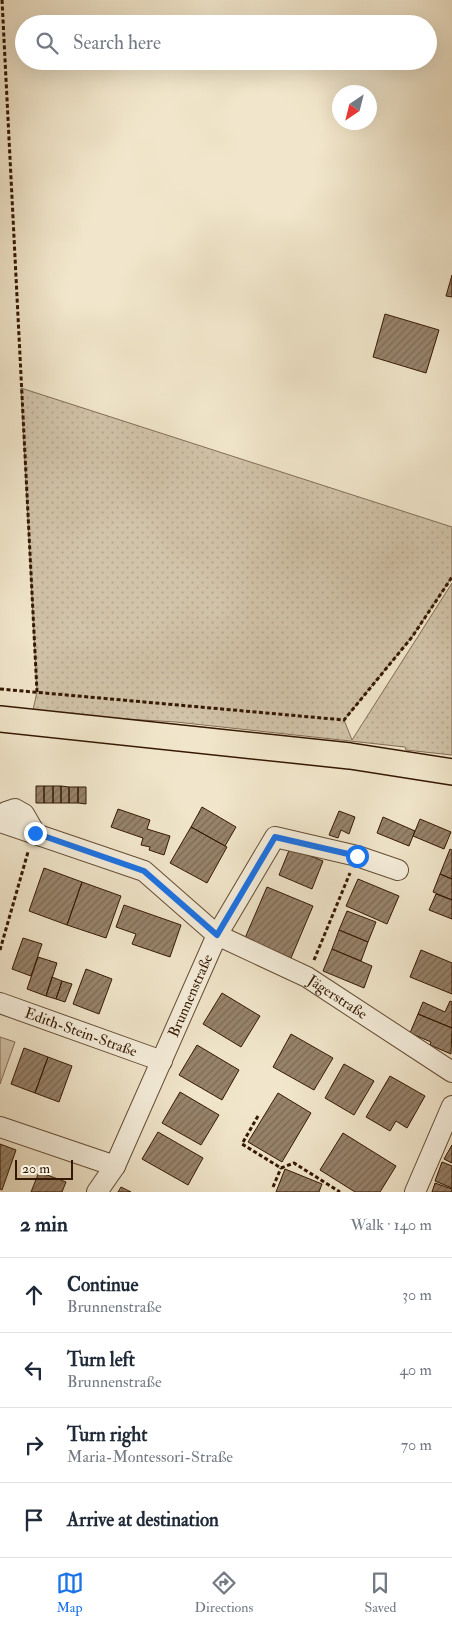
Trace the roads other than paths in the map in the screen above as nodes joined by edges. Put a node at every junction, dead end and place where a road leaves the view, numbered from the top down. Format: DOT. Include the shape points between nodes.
graph roads {
  1 [pos="0,719"];
  2 [pos="452,772"];
  3 [pos="0,821"];
  4 [pos="398,870"];
  5 [pos="217,935"];
  6 [pos="0,1003"];
  7 [pos="162,1061"];
  8 [pos="452,1072"];
  9 [pos="452,1106"];
  10 [pos="0,1126"];
  11 [pos="115,1166"];
  12 [pos="97,1192"];
  13 [pos="415,1192"];
  1 -- 2 [label="main road" via="350,756"];
  3 -- 5 [label="street, Jägerstraße" via="6,812 15,809 24,814 35,833 144,871"];
  4 -- 5 [label="street, Brunnenstraße" via="357,856 275,837"];
  5 -- 7 [label="street, Brunnenstraße"];
  5 -- 8 [label="street, Jägerstraße" via="307,977"];
  6 -- 7 [label="street, Edith-Stein-Straße"];
  7 -- 11 [label="street, Brunnenstraße"];
  9 -- 13 [label="street"];
  10 -- 11 [label="street"];
  11 -- 12 [label="street, Brunnenstraße"];
}
